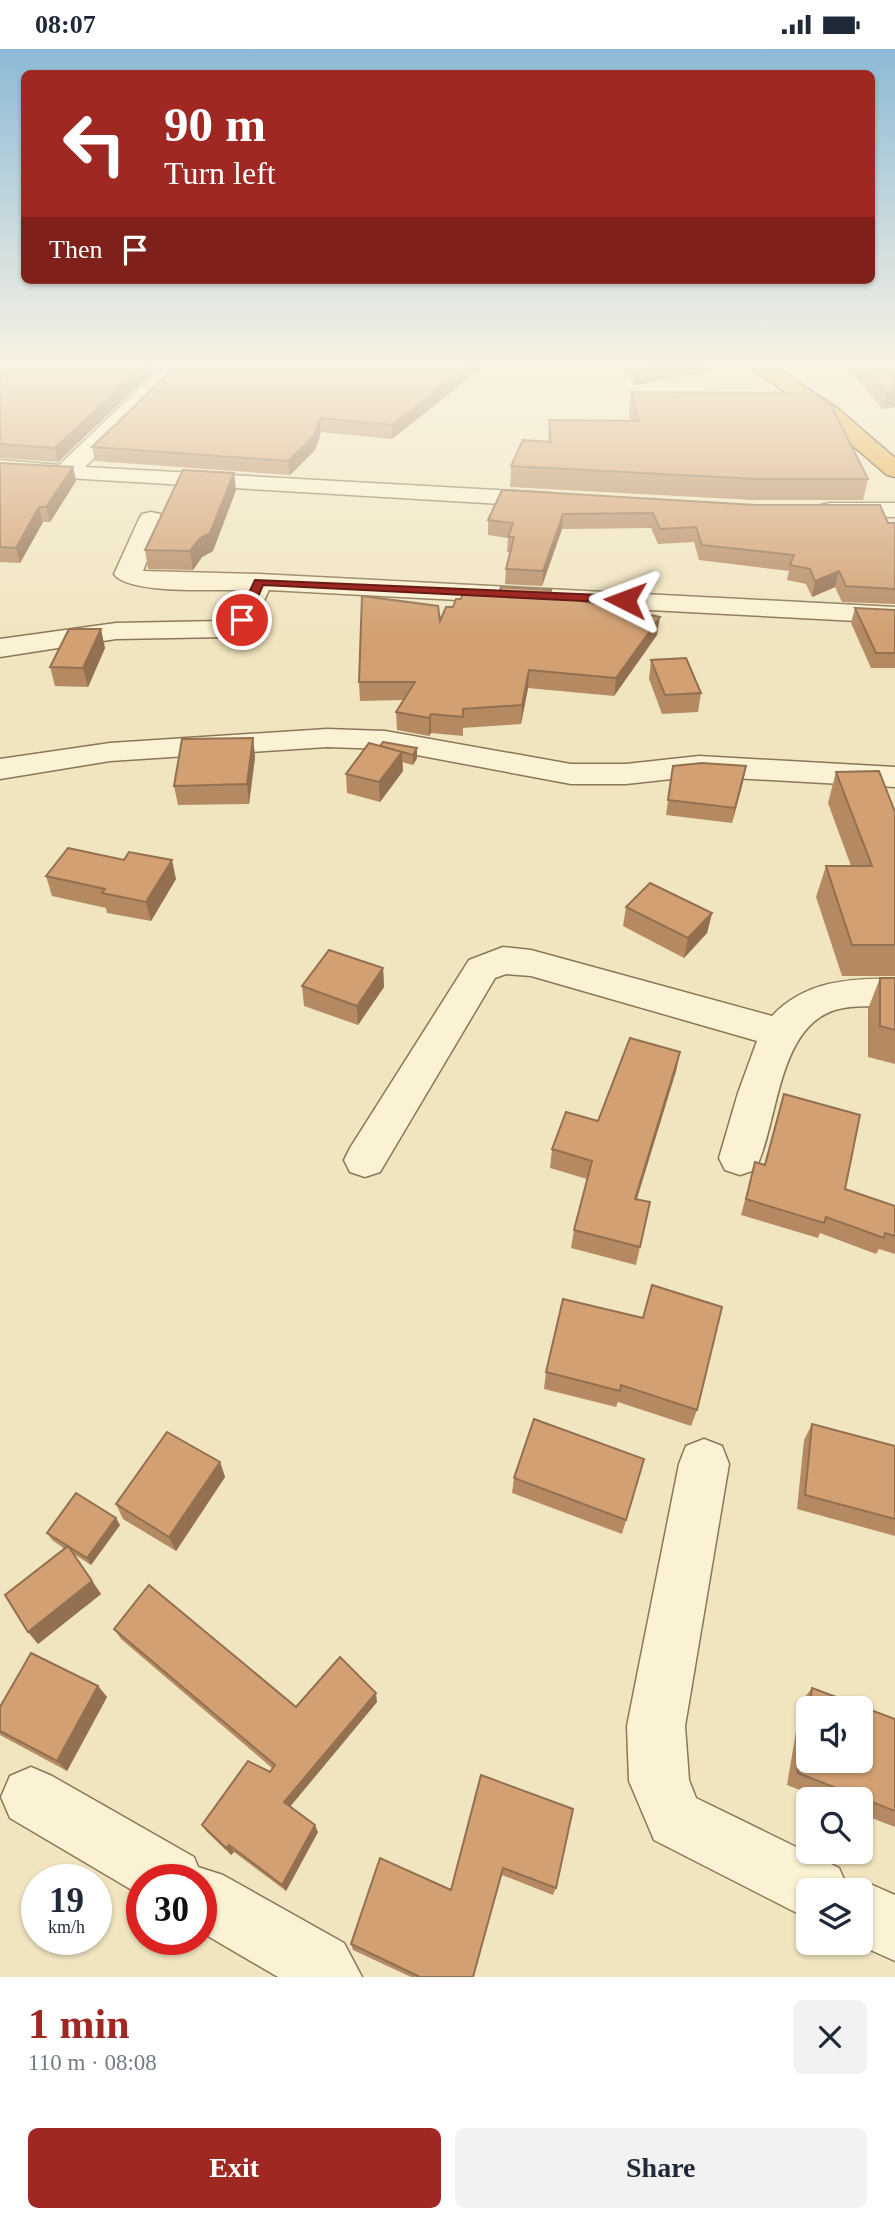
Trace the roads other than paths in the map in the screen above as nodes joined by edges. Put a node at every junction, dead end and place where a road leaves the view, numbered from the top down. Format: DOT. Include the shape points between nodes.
graph roads {
  1 [pos="86,453"];
  2 [pos="875,453"];
  3 [pos="0,467"];
  4 [pos="895,470"];
  5 [pos="65,473"];
  6 [pos="578,502"];
  7 [pos="804,510"];
  8 [pos="895,510"];
  9 [pos="151,519"];
  10 [pos="259,582"];
  11 [pos="895,615"];
  12 [pos="0,648"];
  13 [pos="0,769"];
  14 [pos="895,777"];
  15 [pos="895,993"];
  16 [pos="780,1033"];
  17 [pos="740,1158"];
  18 [pos="365,1160"];
  19 [pos="704,1464"];
  20 [pos="31,1797"];
  21 [pos="146,1864"];
  22 [pos="796,1880"];
  23 [pos="217,1905"];
  24 [pos="873,1918"];
  25 [pos="895,1929"];
  26 [pos="329,1977"];
  1 -- 5 [label="street"];
  2 -- 4 [label="highway"];
  3 -- 5 [label="street"];
  5 -- 6 [label="street"];
  7 -- 8 [label="street"];
  9 -- 10 [label="street" via="128,573 139,579"];
  10 -- 11 [label="street"];
  10 -- 12 [label="street" via="242,620 227,629 116,631"];
  13 -- 14 [label="street" via="110,753 327,738 445,748 571,774 699,766"];
  15 -- 16 [label="street" via="828,995 797,1011"];
  16 -- 17 [label="street"];
  16 -- 18 [label="street" via="531,963 503,960 481,969"];
  19 -- 22 [label="street" via="656,1726 659,1781 675,1819"];
  20 -- 21 [label="street"];
  23 -- 26 [label="street" via="321,1965"];
  24 -- 25 [label="street"];
}
